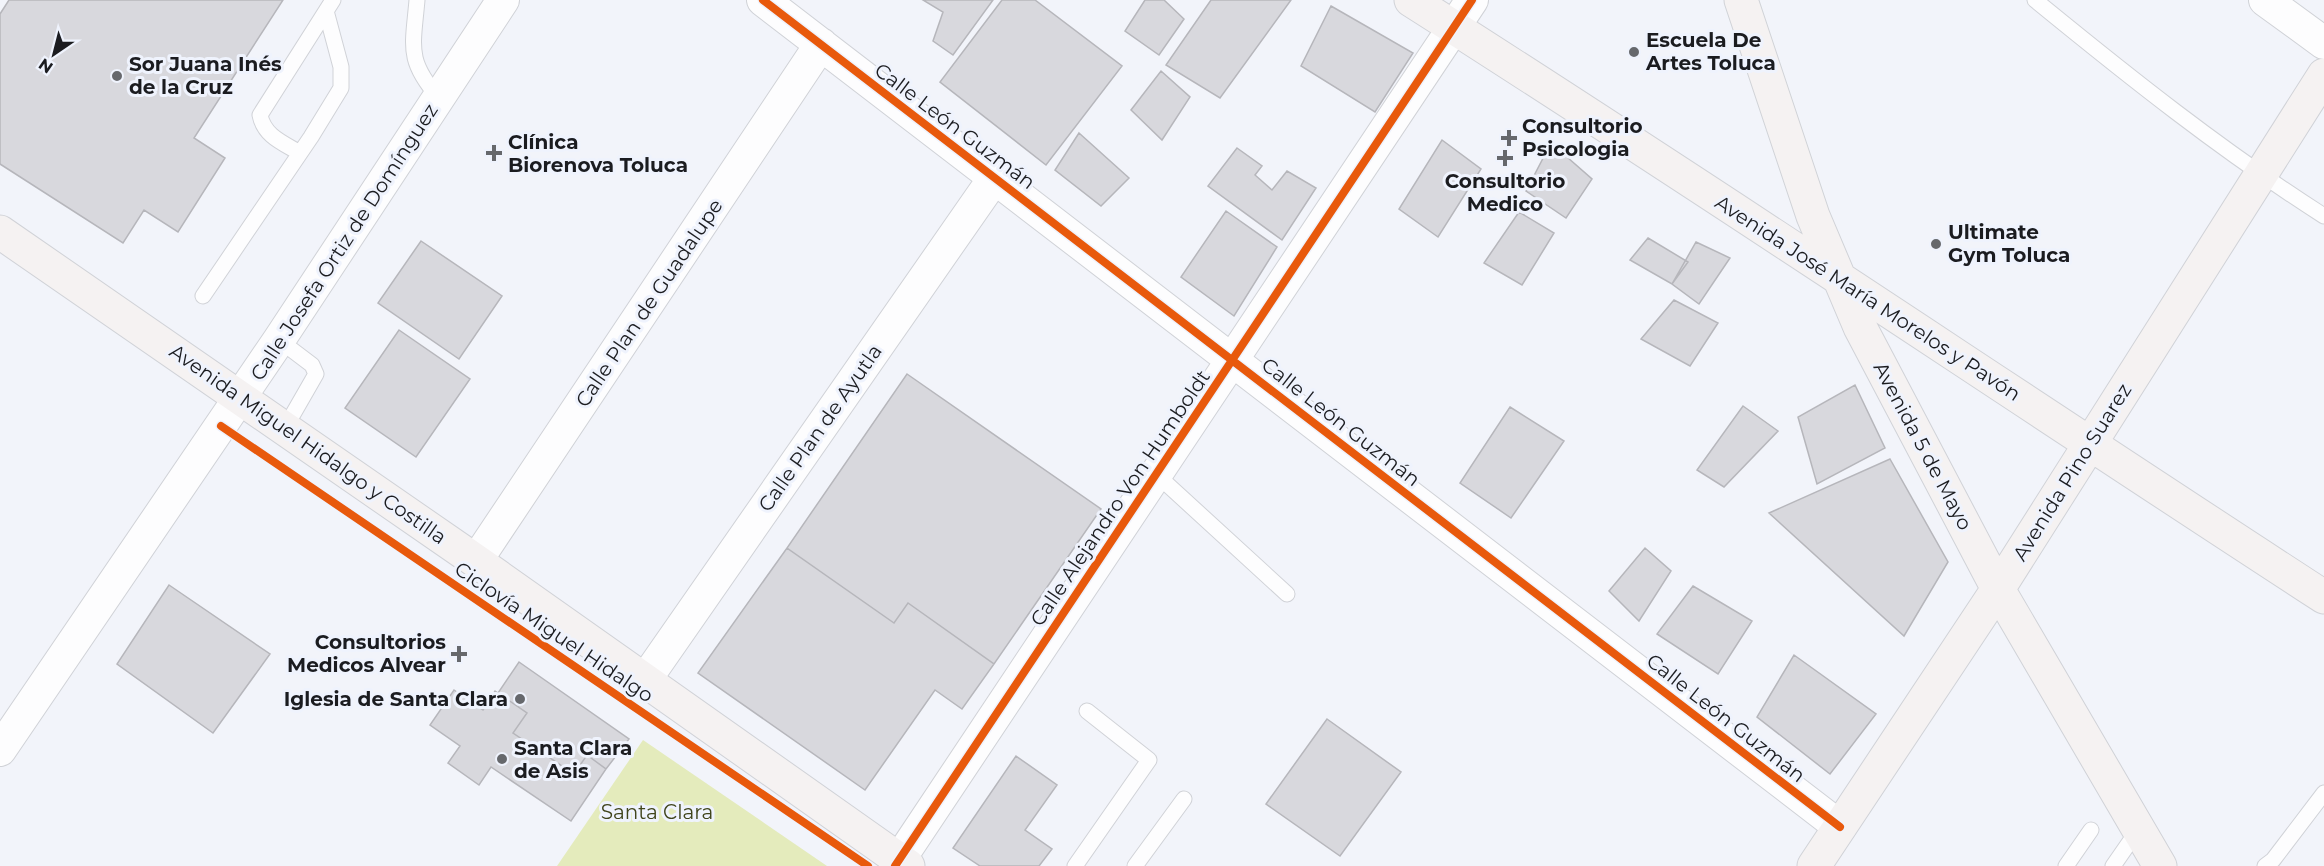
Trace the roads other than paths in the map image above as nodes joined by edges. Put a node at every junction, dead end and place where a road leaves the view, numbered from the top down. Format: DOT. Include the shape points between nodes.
graph roads {
  1 [pos="417,0"];
  2 [pos="503,0"];
  3 [pos="763,0"];
  4 [pos="1411,0"];
  5 [pos="1472,0"];
  6 [pos="1741,0"];
  7 [pos="2035,0"];
  8 [pos="2265,0"];
  9 [pos="330,6"];
  10 [pos="1453,27"];
  11 [pos="2324,43"];
  12 [pos="821,44"];
  13 [pos="2324,75"];
  14 [pos="439,98"];
  15 [pos="300,153"];
  16 [pos="2260,175"];
  17 [pos="995,177"];
  18 [pos="2324,216"];
  19 [pos="0,232"];
  20 [pos="1838,276"];
  21 [pos="203,296"];
  22 [pos="279,340"];
  23 [pos="1232,359"];
  24 [pos="240,398"];
  25 [pos="285,428"];
  26 [pos="2090,445"];
  27 [pos="1156,474"];
  28 [pos="476,561"];
  29 [pos="1998,589"];
  30 [pos="1287,594"];
  31 [pos="2324,597"];
  32 [pos="645,680"];
  33 [pos="1087,711"];
  34 [pos="0,750"];
  35 [pos="2324,793"];
  36 [pos="1184,799"];
  37 [pos="1840,827"];
  38 [pos="2091,830"];
  39 [pos="2138,830"];
  40 [pos="901,864"];
  41 [pos="1074,866"];
  42 [pos="1135,866"];
  43 [pos="1814,866"];
  44 [pos="2066,866"];
  45 [pos="2113,866"];
  46 [pos="2160,866"];
  47 [pos="2265,866"];
  1 -- 14 [label="lane" via="414,58 423,80"];
  2 -- 14 [label="street, Calle Josefa Ortiz de Domínguez"];
  3 -- 12 [label="street, Calle León Guzmán"];
  4 -- 10 [label="main road, Avenida José María Morelos y Pavón"];
  5 -- 10 [label="street, Calle Alejandro Von Humboldt"];
  6 -- 20 [label="main road, Avenida 5 de Mayo" via="1813,216"];
  7 -- 16 [label="lane"];
  8 -- 11 [label="street"];
  9 -- 15 [label="lane" via="341,88"];
  9 -- 15 [label="lane" via="260,115 262,126"];
  10 -- 20 [label="main road, Avenida José María Morelos y Pavón"];
  10 -- 23 [label="street, Calle Alejandro Von Humboldt"];
  12 -- 17 [label="street, Calle León Guzmán"];
  12 -- 28 [label="street, Calle Plan de Guadalupe"];
  13 -- 16 [label="main road, Avenida Pino Suarez"];
  14 -- 22 [label="street, Calle Josefa Ortiz de Domínguez"];
  15 -- 21 [label="lane"];
  16 -- 18 [label="lane"];
  16 -- 26 [label="main road, Avenida Pino Suarez"];
  17 -- 23 [label="street, Calle León Guzmán"];
  17 -- 32 [label="street, Calle Plan de Ayutla"];
  19 -- 24 [label="main road, Avenida Miguel Hidalgo y Costilla"];
  20 -- 26 [label="main road, Avenida José María Morelos y Pavón"];
  20 -- 29 [label="main road, Avenida 5 de Mayo" via="1860,327"];
  22 -- 24 [label="street, Calle Josefa Ortiz de Domínguez"];
  22 -- 25 [label="lane" via="312,365 316,374"];
  23 -- 27 [label="street, Calle Alejandro Von Humboldt"];
  23 -- 37 [label="street, Calle León Guzmán"];
  24 -- 25 [label="main road, Avenida Miguel Hidalgo y Costilla"];
  24 -- 34 [label="street, Calle Josefa Ortiz de Domínguez"];
  25 -- 28 [label="main road, Avenida Miguel Hidalgo y Costilla"];
  26 -- 29 [label="main road, Avenida Pino Suarez"];
  26 -- 31 [label="main road, Avenida José María Morelos y Pavón"];
  27 -- 30 [label="lane"];
  27 -- 40 [label="street, Calle Alejandro Von Humboldt"];
  28 -- 32 [label="main road, Avenida Miguel Hidalgo y Costilla"];
  29 -- 37 [label="main road, Avenida Pino Suarez"];
  29 -- 39 [label="main road, Avenida 5 de Mayo"];
  32 -- 40 [label="main road, Avenida Miguel Hidalgo y Costilla"];
  33 -- 41 [label="lane" via="1149,760"];
  35 -- 47 [label="lane"];
  36 -- 42 [label="lane"];
  37 -- 43 [label="main road, Avenida Pino Suarez"];
  38 -- 44 [label="lane"];
  39 -- 45 [label="lane"];
  39 -- 46 [label="main road, Avenida 5 de Mayo"];
}
